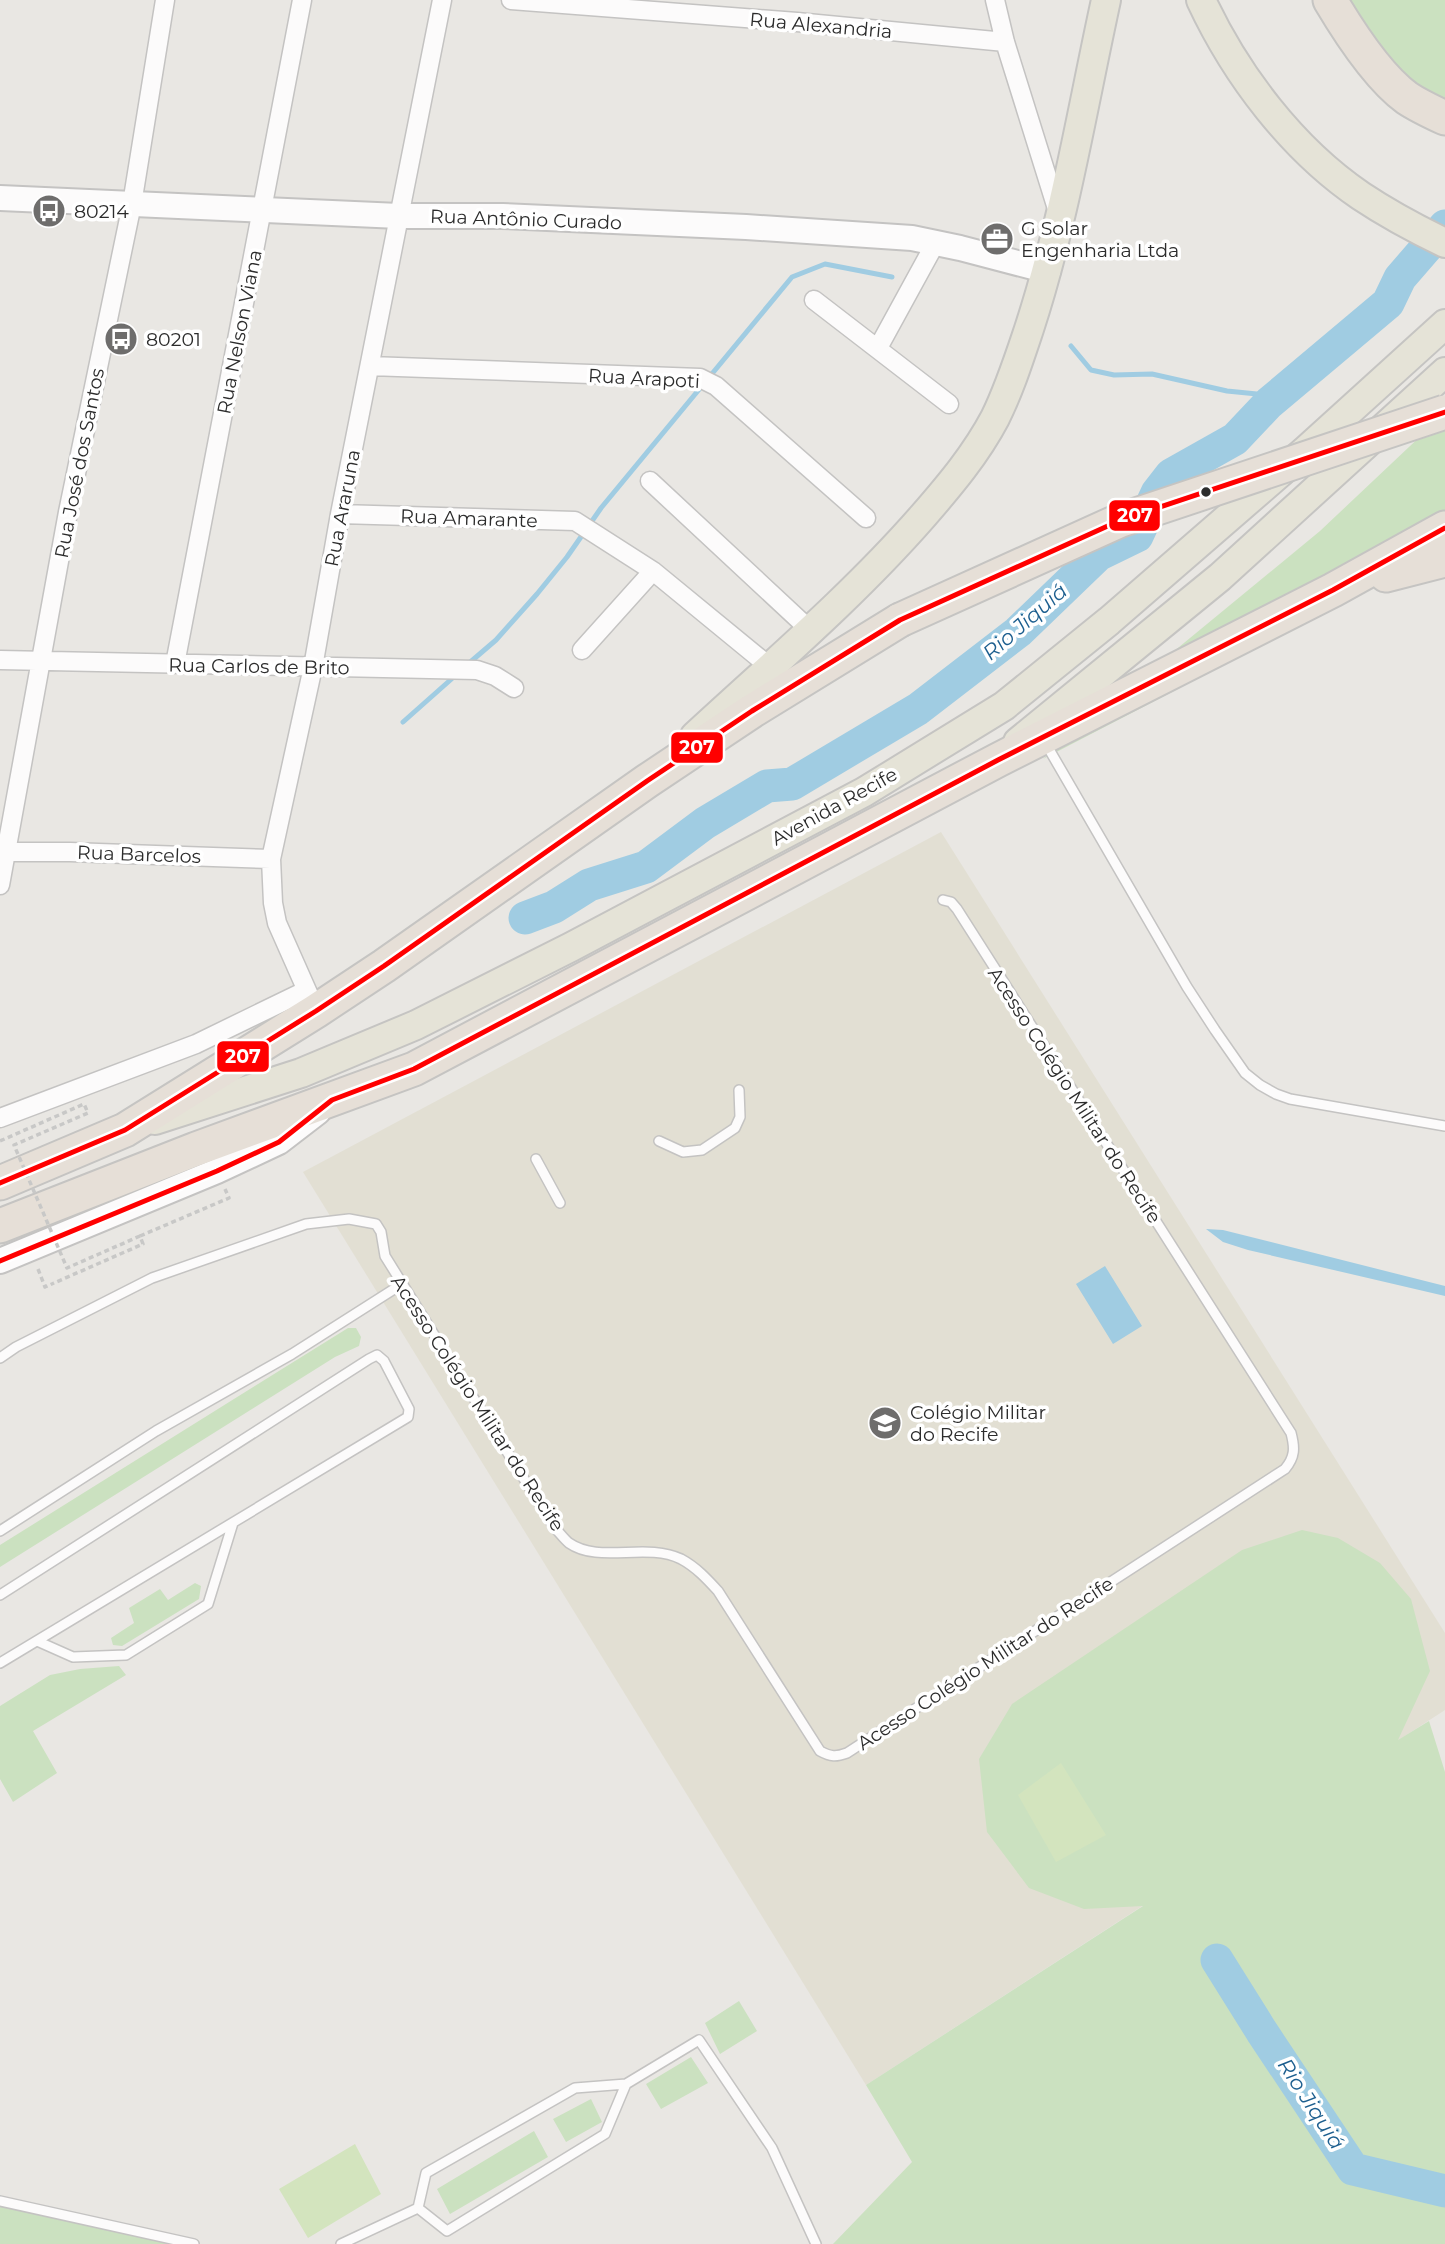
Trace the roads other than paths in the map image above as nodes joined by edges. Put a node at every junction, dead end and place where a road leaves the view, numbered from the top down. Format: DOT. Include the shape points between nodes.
graph roads {
  1 [pos="165,0"];
  2 [pos="302,0"];
  3 [pos="442,0"];
  4 [pos="511,0"];
  5 [pos="995,0"];
  6 [pos="1106,0"];
  7 [pos="1201,0"];
  8 [pos="1330,0"];
  9 [pos="1005,42"];
  10 [pos="1445,118"];
  11 [pos="0,198"];
  12 [pos="132,204"];
  13 [pos="263,209"];
  14 [pos="399,216"];
  15 [pos="1059,218"];
  16 [pos="936,242"];
  17 [pos="1445,243"];
  18 [pos="1048,271"];
  19 [pos="814,300"];
  20 [pos="1445,324"];
  21 [pos="878,348"];
  22 [pos="370,366"];
  23 [pos="1445,372"];
  24 [pos="949,404"];
  25 [pos="1445,412"];
  26 [pos="650,481"];
  27 [pos="340,514"];
  28 [pos="866,518"];
  29 [pos="1445,528"];
  30 [pos="1445,560"];
  31 [pos="653,570"];
  32 [pos="1333,590"];
  33 [pos="810,629"];
  34 [pos="582,650"];
  35 [pos="0,660"];
  36 [pos="41,662"];
  37 [pos="175,664"];
  38 [pos="313,667"];
  39 [pos="770,667"];
  40 [pos="514,688"];
  41 [pos="1043,739"];
  42 [pos="998,760"];
  43 [pos="647,780"];
  44 [pos="6,852"];
  45 [pos="271,859"];
  46 [pos="0,886"];
  47 [pos="943,900"];
  48 [pos="311,1001"];
  49 [pos="739,1090"];
  50 [pos="332,1100"];
  51 [pos="0,1118"];
  52 [pos="1445,1126"];
  53 [pos="125,1130"];
  54 [pos="659,1142"];
  55 [pos="536,1159"];
  56 [pos="0,1183"];
  57 [pos="560,1203"];
  58 [pos="0,1226"];
  59 [pos="0,1261"];
  60 [pos="402,1284"];
  61 [pos="0,1358"];
  62 [pos="233,1523"];
  63 [pos="0,1531"];
  64 [pos="0,1595"];
  65 [pos="37,1641"];
  66 [pos="0,1663"];
  67 [pos="626,2084"];
  68 [pos="0,2201"];
  69 [pos="418,2208"];
  70 [pos="194,2244"];
  71 [pos="341,2244"];
  72 [pos="816,2244"];
  1 -- 12 [label="street, Rua José dos Santos"];
  2 -- 13 [label="street, Rua Nelson Viana"];
  3 -- 14 [label="street, Rua Araruna"];
  4 -- 9 [label="street, Rua Alexandria"];
  5 -- 9 [label="street"];
  6 -- 15 [label="main road"];
  7 -- 17 [label="main road" via="1249,82 1325,167 1360,195"];
  8 -- 10 [label="highway" via="1389,80 1405,96"];
  9 -- 15 [label="street"];
  11 -- 12 [label="street, Rua Antônio Curado"];
  12 -- 13 [label="street, Rua Antônio Curado"];
  12 -- 36 [label="street, Rua José dos Santos"];
  13 -- 14 [label="street, Rua Antônio Curado"];
  13 -- 37 [label="street, Rua Nelson Viana"];
  14 -- 16 [label="street, Rua Antônio Curado" via="746,227"];
  14 -- 22 [label="street, Rua Araruna"];
  15 -- 18 [label="main road"];
  16 -- 18 [label="street, Rua Antônio Curado"];
  16 -- 21 [label="street"];
  18 -- 33 [label="main road" via="1013,377 973,455 895,549"];
  19 -- 21 [label="street"];
  20 -- 53 [label="main road, Avenida Recife" via="1109,621 1004,706 864,792 416,1025 301,1073"];
  21 -- 24 [label="street"];
  22 -- 27 [label="street, Rua Araruna"];
  22 -- 28 [label="street, Rua Arapoti" via="708,382"];
  23 -- 42 [label="main road" via="1220,577"];
  25 -- 43 [label="highway, bridge" via="1121,520 900,620"];
  26 -- 33 [label="street"];
  27 -- 31 [label="street, Rua Amarante" via="575,521"];
  27 -- 38 [label="street, Rua Araruna"];
  29 -- 32 [label="highway"];
  30 -- 32 [label="highway"];
  31 -- 34 [label="street"];
  31 -- 39 [label="street, Rua Amarante"];
  32 -- 41 [label="highway"];
  33 -- 39 [label="main road"];
  35 -- 36 [label="street, Rua Carlos de Brito"];
  36 -- 37 [label="street, Rua Carlos de Brito"];
  36 -- 44 [label="street, Rua José dos Santos"];
  37 -- 38 [label="street, Rua Carlos de Brito"];
  38 -- 40 [label="street, Rua Carlos de Brito" via="477,670"];
  38 -- 45 [label="street, Rua Araruna"];
  39 -- 43 [label="main road"];
  41 -- 42 [label="highway"];
  41 -- 52 [label="lane" via="1187,987 1245,1073 1290,1098"];
  42 -- 50 [label="highway" via="414,1069"];
  43 -- 48 [label="highway" via="384,966"];
  44 -- 45 [label="street, Rua Barcelos"];
  44 -- 46 [label="street, Rua José dos Santos"];
  45 -- 48 [label="street, Rua Araruna" via="278,923"];
  47 -- 60 [label="lane, Acesso Colégio Militar do Recife" via="957,909 1291,1433 1293,1459 1285,1469 847,1752 830,1756 820,1751 718,1591 700,1572 680,1558 661,1553 586,1549 570,1544 554,1527"];
  48 -- 51 [label="street"];
  48 -- 53 [label="highway"];
  49 -- 54 [label="lane" via="740,1117 735,1128 702,1150 689,1153"];
  50 -- 58 [label="highway"];
  50 -- 59 [label="street" via="279,1142"];
  53 -- 56 [label="highway"];
  55 -- 57 [label="lane"];
  60 -- 61 [label="lane, Acesso Colégio Militar do Recife" via="385,1256 376,1224 349,1219 306,1224 152,1278"];
  60 -- 63 [label="lane" via="292,1354 156,1431"];
  62 -- 64 [label="lane" via="408,1417 409,1409 377,1355"];
  62 -- 65 [label="lane"];
  62 -- 65 [label="lane" via="208,1604 126,1655 73,1657"];
  65 -- 66 [label="lane"];
  67 -- 69 [label="lane" via="575,2088 426,2173"];
  67 -- 69 [label="lane" via="605,2134 447,2231"];
  67 -- 72 [label="lane" via="699,2040 772,2148"];
  68 -- 70 [label="lane"];
  69 -- 71 [label="lane"];
}
